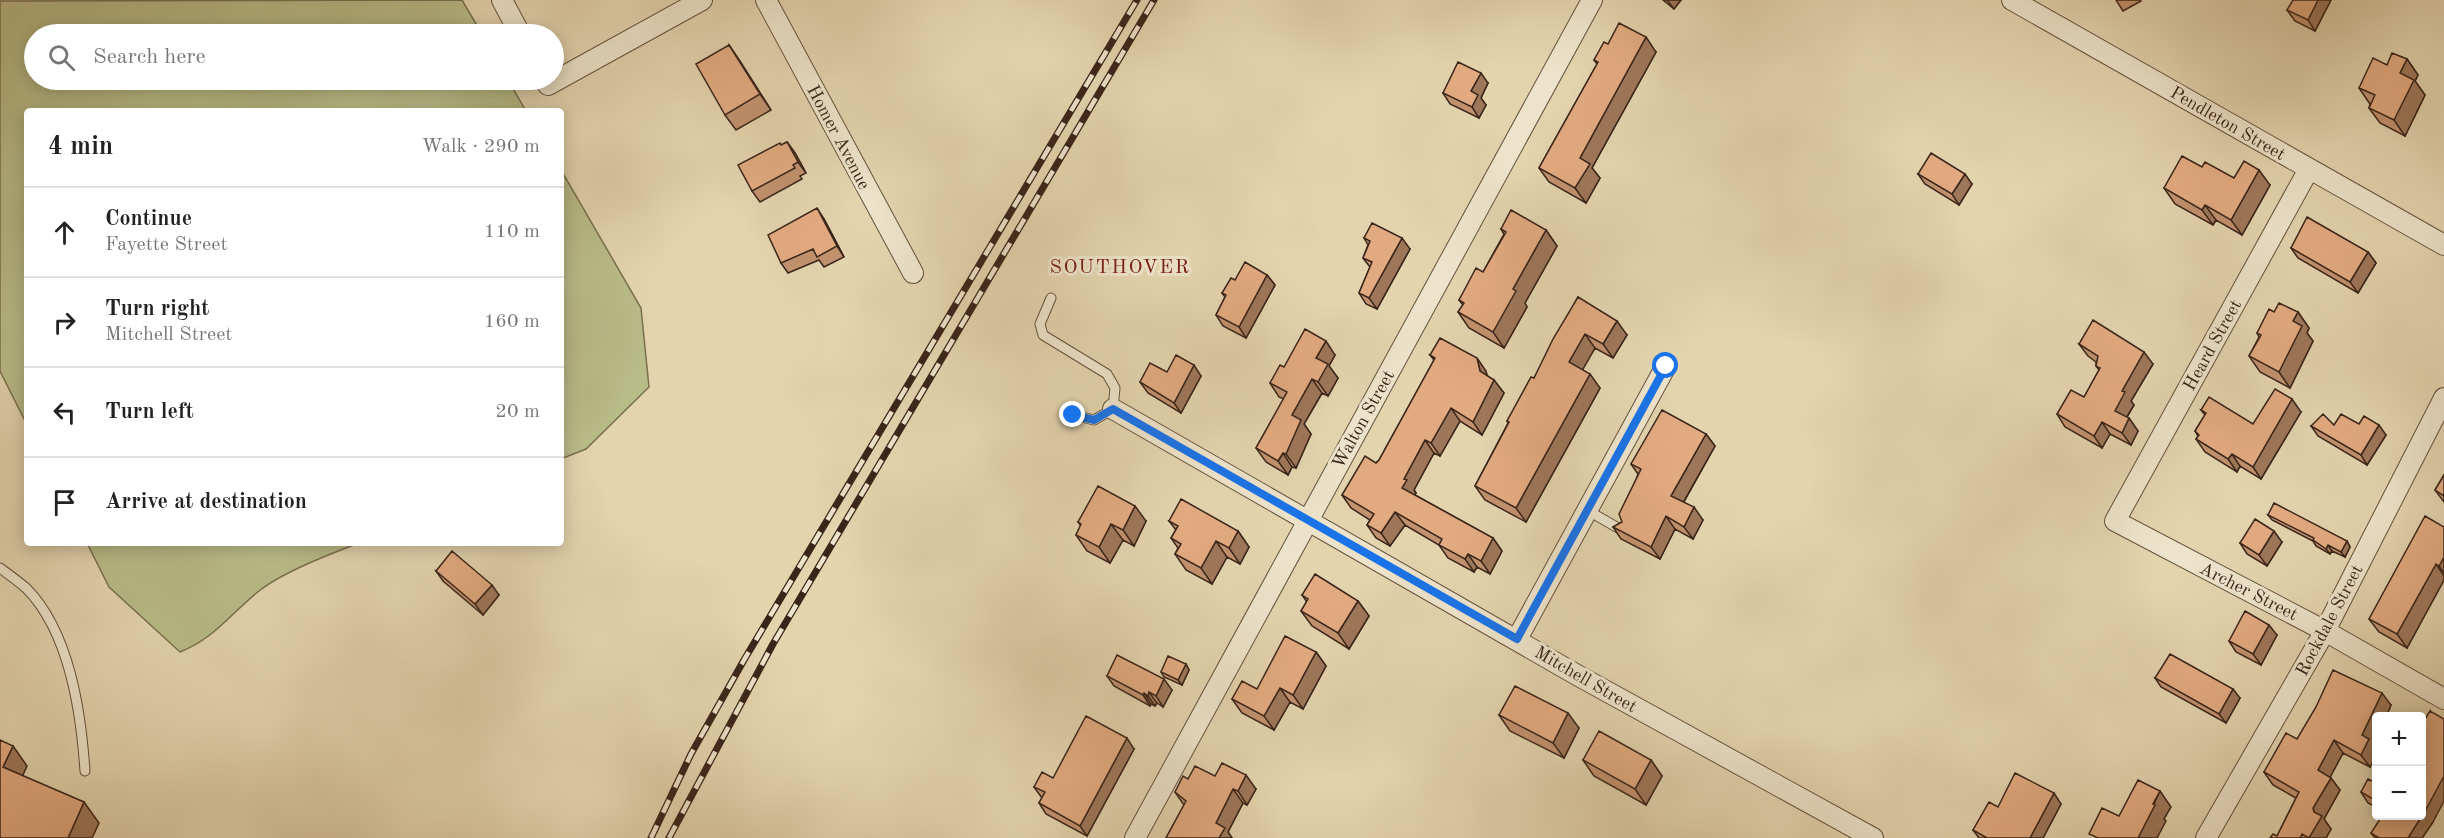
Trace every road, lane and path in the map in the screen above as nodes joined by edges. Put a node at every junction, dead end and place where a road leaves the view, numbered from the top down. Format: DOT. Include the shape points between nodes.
graph roads {
  1 [pos="502,0"];
  2 [pos="702,0"];
  3 [pos="766,0"];
  4 [pos="1592,0"];
  5 [pos="2012,0"];
  6 [pos="515,24"];
  7 [pos="564,73"];
  8 [pos="2309,169"];
  9 [pos="2444,245"];
  10 [pos="913,273"];
  11 [pos="1051,298"];
  12 [pos="1666,366"];
  13 [pos="2444,398"];
  14 [pos="1113,409"];
  15 [pos="1073,415"];
  16 [pos="1587,510"];
  17 [pos="1307,521"];
  18 [pos="2115,521"];
  19 [pos="1625,532"];
  20 [pos="0,568"];
  21 [pos="2325,631"];
  22 [pos="1517,639"];
  23 [pos="2444,699"];
  24 [pos="85,771"];
  25 [pos="1136,838"];
  26 [pos="1873,838"];
  27 [pos="2206,838"];
  1 -- 6 [label="street"];
  2 -- 7 [label="street"];
  3 -- 10 [label="street, Homer Avenue"];
  4 -- 17 [label="street, Walton Street"];
  5 -- 8 [label="street, Pendleton Street"];
  8 -- 9 [label="street, Pendleton Street"];
  8 -- 18 [label="street, Heard Street"];
  11 -- 14 [label="lane" via="1040,324 1043,334 1107,374 1115,388"];
  12 -- 16 [label="street"];
  13 -- 21 [label="street, Rockdale Street"];
  14 -- 15 [label="lane" via="1094,420"];
  14 -- 17 [label="street, Mitchell Street"];
  16 -- 19 [label="lane"];
  16 -- 22 [label="street"];
  17 -- 22 [label="street, Mitchell Street"];
  17 -- 25 [label="street, Walton Street"];
  18 -- 21 [label="street, Archer Street"];
  20 -- 24 [label="lane" via="27,589 56,631 81,712"];
  21 -- 23 [label="street, Archer Street"];
  21 -- 27 [label="street, Rockdale Street"];
  22 -- 26 [label="street, Mitchell Street"];
}
